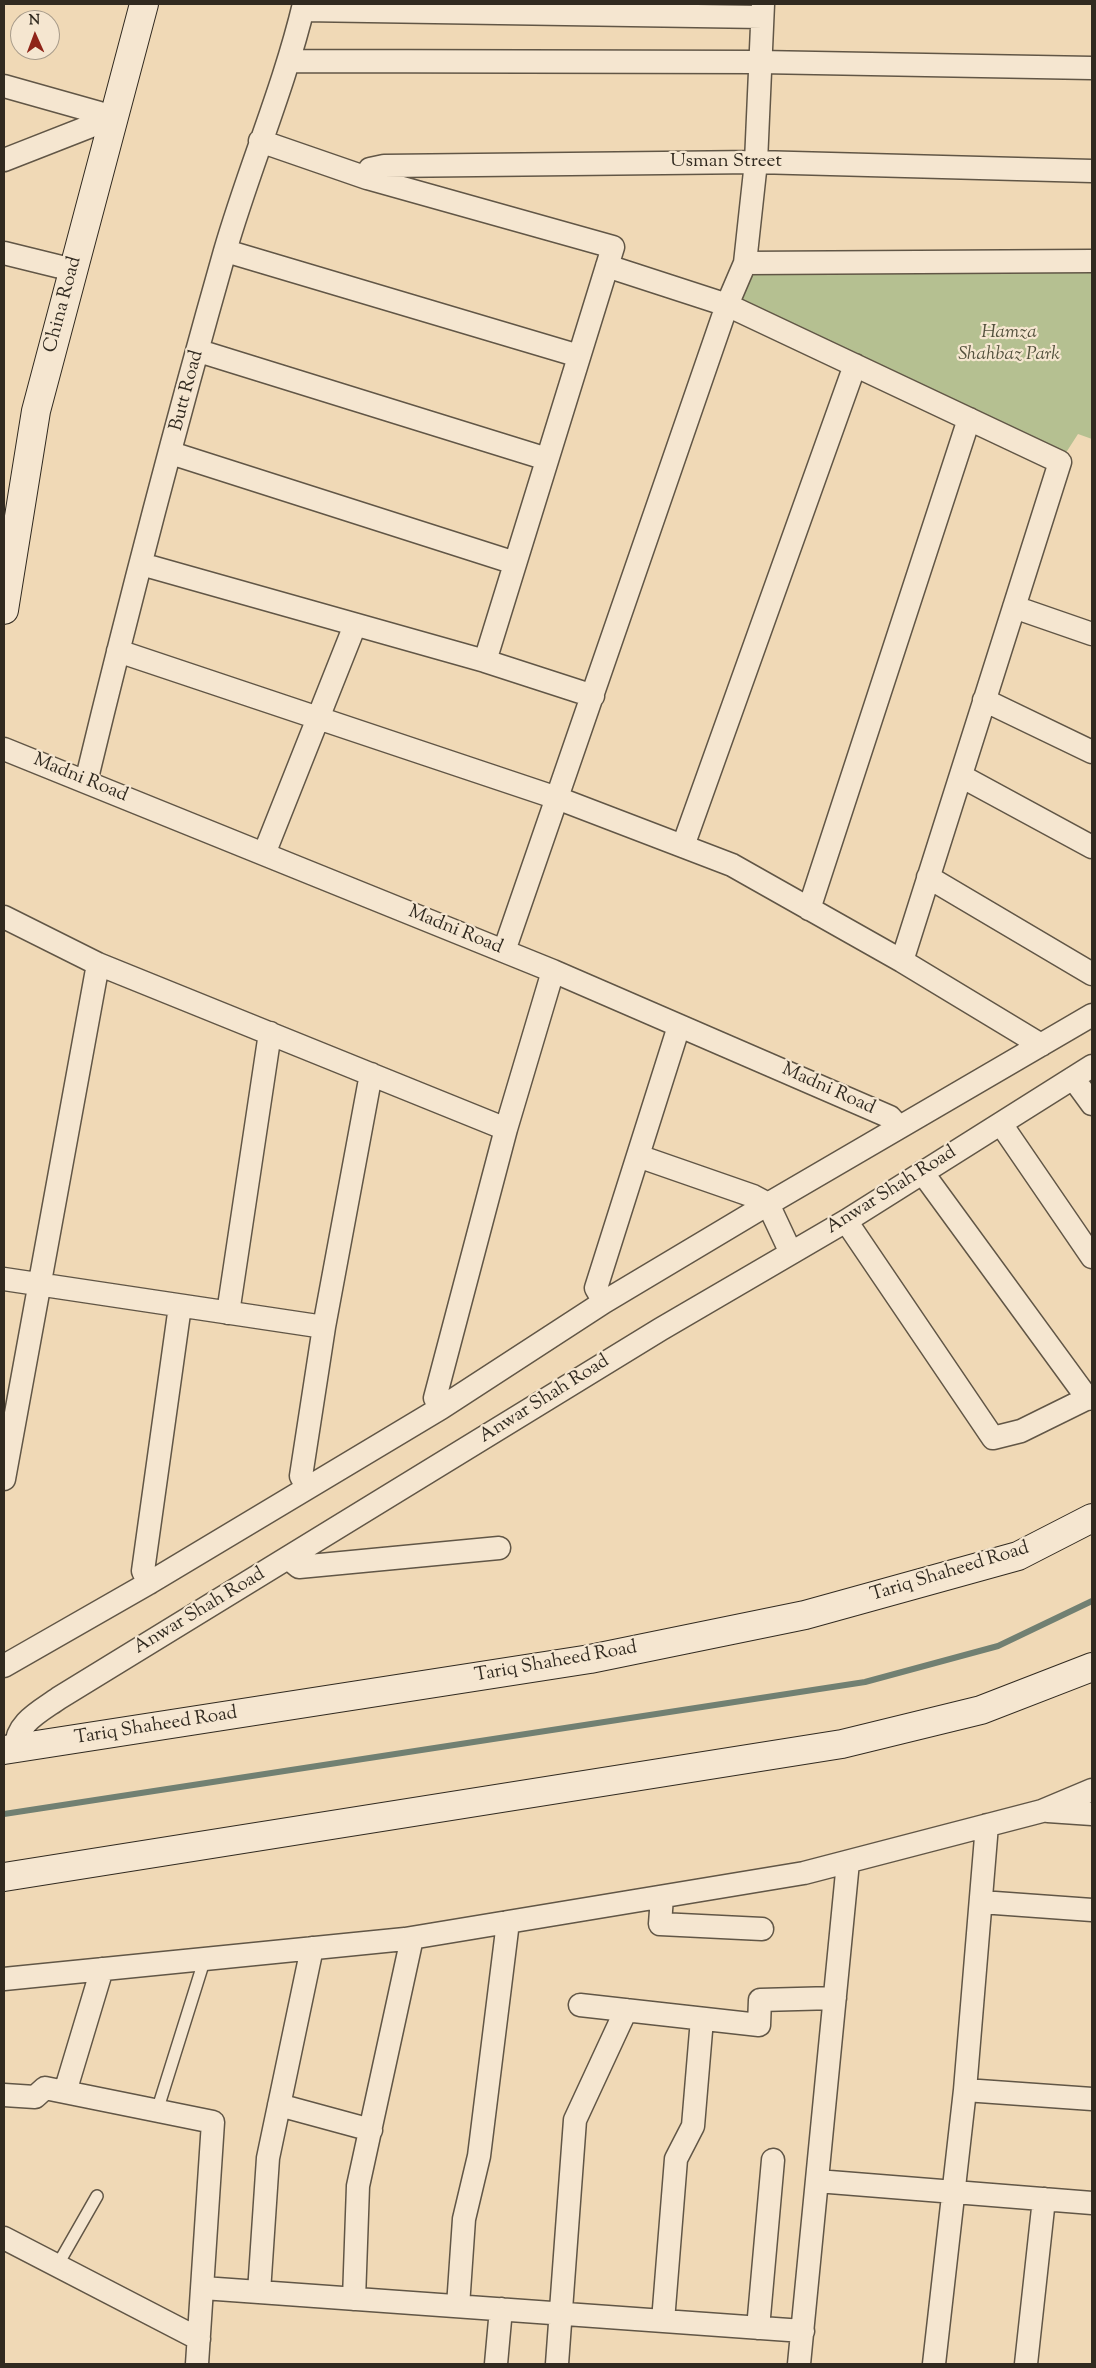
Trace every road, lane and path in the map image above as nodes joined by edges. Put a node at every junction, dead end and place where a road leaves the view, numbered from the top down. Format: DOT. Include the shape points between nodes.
graph roads {
  1 [pos="144,4"];
  2 [pos="303,7"];
  3 [pos="763,10"];
  4 [pos="289,61"];
  5 [pos="760,62"];
  6 [pos="1092,68"];
  7 [pos="4,86"];
  8 [pos="114,117"];
  9 [pos="260,141"];
  10 [pos="4,160"];
  11 [pos="756,162"];
  12 [pos="1092,171"];
  13 [pos="367,178"];
  14 [pos="226,251"];
  15 [pos="4,253"];
  16 [pos="1092,261"];
  17 [pos="745,263"];
  18 [pos="607,266"];
  19 [pos="73,270"];
  20 [pos="727,305"];
  21 [pos="199,351"];
  22 [pos="579,356"];
  23 [pos="855,365"];
  24 [pos="969,419"];
  25 [pos="171,453"];
  26 [pos="547,459"];
  27 [pos="515,563"];
  28 [pos="141,564"];
  29 [pos="1014,608"];
  30 [pos="4,610"];
  31 [pos="355,624"];
  32 [pos="1092,634"];
  33 [pos="118,650"];
  34 [pos="485,661"];
  35 [pos="593,696"];
  36 [pos="984,700"];
  37 [pos="318,717"];
  38 [pos="4,749"];
  39 [pos="1092,752"];
  40 [pos="960,776"];
  41 [pos="86,782"];
  42 [pos="557,798"];
  43 [pos="683,846"];
  44 [pos="1092,847"];
  45 [pos="264,854"];
  46 [pos="928,877"];
  47 [pos="809,909"];
  48 [pos="4,916"];
  49 [pos="504,951"];
  50 [pos="902,961"];
  51 [pos="98,964"];
  52 [pos="553,971"];
  53 [pos="1092,974"];
  54 [pos="1092,1015"];
  55 [pos="679,1026"];
  56 [pos="270,1033"];
  57 [pos="1040,1044"];
  58 [pos="1092,1066"];
  59 [pos="371,1074"];
  60 [pos="1073,1078"];
  61 [pos="1092,1104"];
  62 [pos="1001,1124"];
  63 [pos="899,1128"];
  64 [pos="506,1129"];
  65 [pos="638,1156"];
  66 [pos="922,1172"];
  67 [pos="768,1204"];
  68 [pos="846,1221"];
  69 [pos="791,1253"];
  70 [pos="1092,1257"];
  71 [pos="4,1279"];
  72 [pos="38,1285"];
  73 [pos="604,1302"];
  74 [pos="180,1306"];
  75 [pos="228,1313"];
  76 [pos="324,1327"];
  77 [pos="1090,1397"];
  78 [pos="441,1408"];
  79 [pos="4,1479"];
  80 [pos="307,1487"];
  81 [pos="1092,1518"];
  82 [pos="499,1548"];
  83 [pos="288,1558"];
  84 [pos="149,1583"];
  85 [pos="4,1666"];
  86 [pos="1092,1667"];
  87 [pos="10,1749"];
  88 [pos="1092,1790"];
  89 [pos="1042,1811"];
  90 [pos="1092,1814"];
  91 [pos="987,1825"];
  92 [pos="848,1862"];
  93 [pos="4,1877"];
  94 [pos="662,1897"];
  95 [pos="981,1902"];
  96 [pos="1092,1910"];
  97 [pos="508,1922"];
  98 [pos="762,1928"];
  99 [pos="412,1938"];
  100 [pos="312,1948"];
  101 [pos="205,1958"];
  102 [pos="102,1969"];
  103 [pos="4,1979"];
  104 [pos="835,1998"];
  105 [pos="580,2005"];
  106 [pos="626,2010"];
  107 [pos="702,2019"];
  108 [pos="966,2090"];
  109 [pos="65,2092"];
  110 [pos="4,2095"];
  111 [pos="1092,2099"];
  112 [pos="279,2105"];
  113 [pos="157,2110"];
  114 [pos="370,2130"];
  115 [pos="774,2160"];
  116 [pos="817,2182"];
  117 [pos="954,2192"];
  118 [pos="97,2196"];
  119 [pos="1044,2199"];
  120 [pos="1092,2202"];
  121 [pos="4,2238"];
  122 [pos="57,2266"];
  123 [pos="203,2288"];
  124 [pos="259,2292"];
  125 [pos="354,2299"];
  126 [pos="458,2306"];
  127 [pos="501,2309"];
  128 [pos="562,2314"];
  129 [pos="663,2321"];
  130 [pos="758,2328"];
  131 [pos="803,2331"];
  132 [pos="199,2339"];
  133 [pos="196,2364"];
  134 [pos="496,2364"];
  135 [pos="557,2364"];
  136 [pos="799,2364"];
  137 [pos="934,2364"];
  138 [pos="1026,2364"];
  1 -- 8 [label="main road, China Road"];
  2 -- 3 [label="street"];
  2 -- 4 [label="street, Butt Road"];
  3 -- 5 [label="street"];
  4 -- 5 [label="street"];
  4 -- 9 [label="street, Butt Road"];
  5 -- 6 [label="street"];
  5 -- 11 [label="street"];
  7 -- 8 [label="street"];
  8 -- 10 [label="street"];
  8 -- 19 [label="main road, China Road"];
  9 -- 13 [label="street"];
  9 -- 14 [label="street, Butt Road"];
  11 -- 12 [label="street, Usman Street"];
  11 -- 13 [label="street, Usman Street" via="384,166 370,169"];
  11 -- 17 [label="street"];
  13 -- 18 [label="street" via="613,247"];
  14 -- 21 [label="street, Butt Road"];
  14 -- 22 [label="street"];
  15 -- 19 [label="street"];
  16 -- 17 [label="street"];
  17 -- 20 [label="street"];
  18 -- 20 [label="street"];
  18 -- 22 [label="street"];
  19 -- 30 [label="main road, China Road" via="36,411"];
  20 -- 23 [label="street"];
  20 -- 35 [label="street"];
  21 -- 25 [label="street, Butt Road"];
  21 -- 26 [label="street"];
  22 -- 26 [label="street"];
  23 -- 24 [label="street"];
  23 -- 43 [label="street"];
  24 -- 29 [label="street" via="1060,462"];
  24 -- 47 [label="street"];
  25 -- 27 [label="street"];
  25 -- 28 [label="street, Butt Road"];
  26 -- 27 [label="street"];
  27 -- 34 [label="street"];
  28 -- 31 [label="street"];
  28 -- 33 [label="street, Butt Road"];
  29 -- 32 [label="street"];
  29 -- 36 [label="street"];
  31 -- 34 [label="street"];
  31 -- 37 [label="street"];
  33 -- 37 [label="street"];
  33 -- 41 [label="street, Butt Road"];
  34 -- 35 [label="street"];
  35 -- 42 [label="street"];
  36 -- 39 [label="street"];
  36 -- 40 [label="street"];
  37 -- 42 [label="street"];
  37 -- 45 [label="street"];
  38 -- 41 [label="street, Madni Road"];
  40 -- 44 [label="street"];
  40 -- 46 [label="street"];
  41 -- 45 [label="street, Madni Road"];
  42 -- 43 [label="street"];
  42 -- 49 [label="street"];
  43 -- 47 [label="street" via="732,865"];
  45 -- 49 [label="street, Madni Road"];
  46 -- 50 [label="street"];
  46 -- 53 [label="street"];
  47 -- 50 [label="street"];
  48 -- 51 [label="street"];
  49 -- 52 [label="street, Madni Road"];
  50 -- 57 [label="street"];
  51 -- 56 [label="street"];
  51 -- 72 [label="street"];
  52 -- 55 [label="street, Madni Road"];
  52 -- 64 [label="street"];
  54 -- 57 [label="street"];
  55 -- 63 [label="street, Madni Road" via="890,1117"];
  55 -- 65 [label="street"];
  56 -- 59 [label="street"];
  56 -- 75 [label="street"];
  57 -- 63 [label="street"];
  58 -- 60 [label="street, Anwar Shah Road"];
  59 -- 64 [label="street"];
  59 -- 76 [label="street"];
  60 -- 61 [label="street"];
  60 -- 62 [label="street, Anwar Shah Road"];
  62 -- 66 [label="street, Anwar Shah Road"];
  62 -- 70 [label="street"];
  63 -- 67 [label="street"];
  64 -- 78 [label="street" via="436,1398"];
  65 -- 67 [label="street"];
  65 -- 73 [label="street" via="596,1288"];
  66 -- 68 [label="street, Anwar Shah Road"];
  66 -- 77 [label="street"];
  67 -- 69 [label="street"];
  67 -- 73 [label="street"];
  68 -- 69 [label="street, Anwar Shah Road"];
  68 -- 77 [label="street" via="993,1438 1021,1431"];
  69 -- 83 [label="street, Anwar Shah Road"];
  71 -- 72 [label="street"];
  72 -- 74 [label="street"];
  72 -- 79 [label="street"];
  73 -- 78 [label="street"];
  74 -- 75 [label="street"];
  74 -- 84 [label="street" via="143,1571"];
  75 -- 76 [label="street"];
  76 -- 80 [label="street" via="301,1476"];
  78 -- 80 [label="street"];
  80 -- 84 [label="street"];
  81 -- 87 [label="main road, Tariq Shaheed Road" via="1018,1556 805,1615 590,1659"];
  82 -- 83 [label="street" via="299,1567"];
  83 -- 87 [label="street, Anwar Shah Road" via="59,1698 19,1730"];
  84 -- 85 [label="street"];
  86 -- 93 [label="main road" via="981,1710 842,1744"];
  88 -- 89 [label="street"];
  89 -- 90 [label="street"];
  89 -- 91 [label="street"];
  91 -- 92 [label="street"];
  91 -- 95 [label="street"];
  92 -- 94 [label="street" via="804,1873"];
  92 -- 104 [label="street"];
  94 -- 97 [label="street"];
  94 -- 98 [label="street" via="660,1924"];
  95 -- 96 [label="street"];
  95 -- 108 [label="street"];
  97 -- 99 [label="street"];
  97 -- 126 [label="street" via="479,2156 464,2220"];
  99 -- 100 [label="street"];
  99 -- 114 [label="street"];
  100 -- 101 [label="street"];
  100 -- 112 [label="street"];
  101 -- 102 [label="street"];
  101 -- 113 [label="lane"];
  102 -- 103 [label="street"];
  102 -- 109 [label="street"];
  104 -- 107 [label="street" via="760,2000 759,2025"];
  104 -- 116 [label="street"];
  105 -- 106 [label="street"];
  106 -- 107 [label="street"];
  106 -- 128 [label="street" via="575,2120"];
  107 -- 129 [label="street" via="693,2126 676,2159"];
  108 -- 111 [label="street"];
  108 -- 117 [label="street"];
  109 -- 110 [label="street" via="45,2088 35,2098"];
  109 -- 113 [label="street"];
  112 -- 114 [label="street"];
  112 -- 124 [label="street" via="268,2158"];
  113 -- 123 [label="street" via="213,2122"];
  114 -- 125 [label="street" via="358,2186"];
  115 -- 130 [label="street"];
  116 -- 117 [label="street"];
  116 -- 131 [label="street"];
  117 -- 119 [label="street"];
  117 -- 137 [label="street"];
  118 -- 122 [label="lane"];
  119 -- 120 [label="street"];
  119 -- 138 [label="street"];
  121 -- 122 [label="street"];
  122 -- 132 [label="street"];
  123 -- 124 [label="street"];
  123 -- 132 [label="street"];
  124 -- 125 [label="street"];
  125 -- 126 [label="street"];
  126 -- 127 [label="street"];
  127 -- 128 [label="street"];
  127 -- 134 [label="street"];
  128 -- 129 [label="street"];
  128 -- 135 [label="street"];
  129 -- 130 [label="street"];
  130 -- 131 [label="street"];
  131 -- 136 [label="street"];
  132 -- 133 [label="street"];
}
